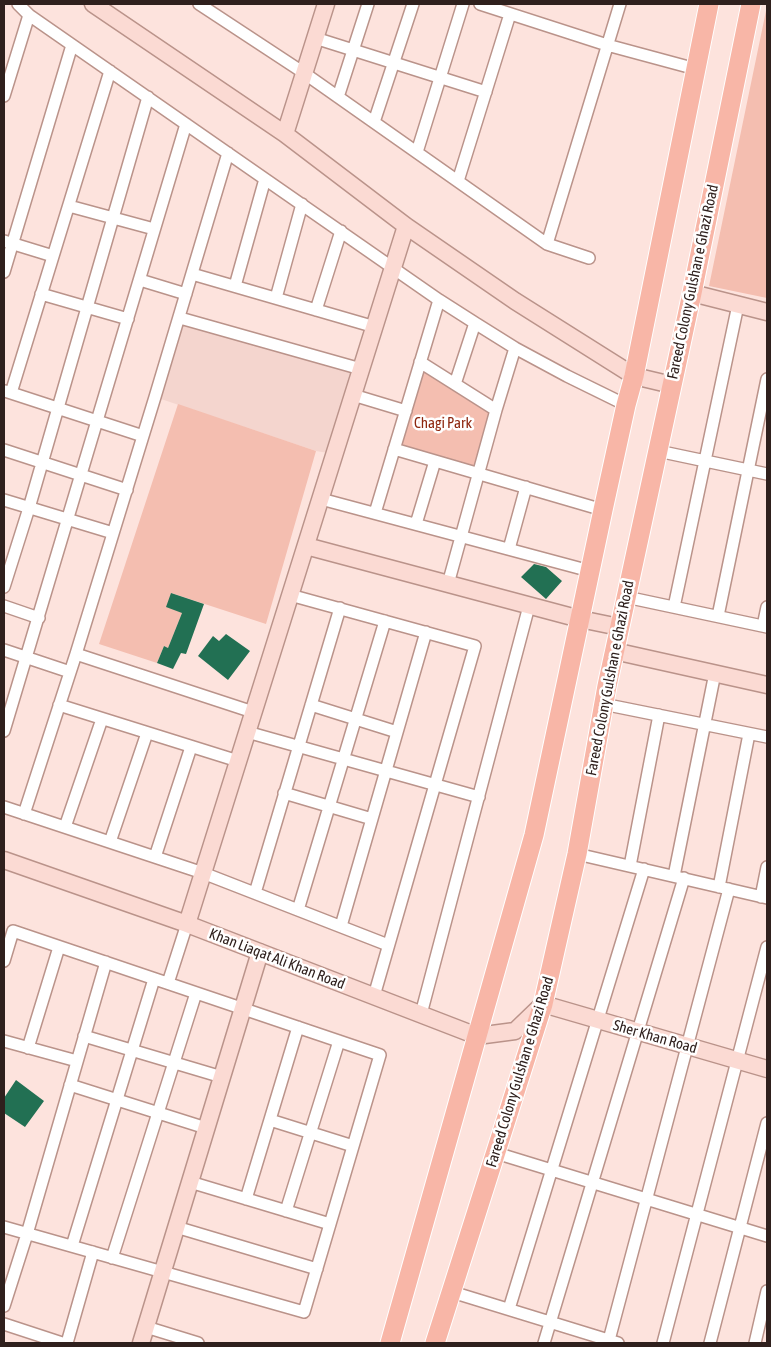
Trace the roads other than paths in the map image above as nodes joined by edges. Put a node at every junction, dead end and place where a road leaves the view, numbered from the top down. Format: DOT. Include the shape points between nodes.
graph roads {
  1 [pos="18,4"];
  2 [pos="93,4"];
  3 [pos="199,4"];
  4 [pos="326,4"];
  5 [pos="368,4"];
  6 [pos="413,4"];
  7 [pos="463,4"];
  8 [pos="480,4"];
  9 [pos="620,4"];
  10 [pos="709,4"];
  11 [pos="751,4"];
  12 [pos="510,14"];
  13 [pos="29,15"];
  14 [pos="316,38"];
  15 [pos="72,45"];
  16 [pos="607,46"];
  17 [pos="353,50"];
  18 [pos="394,63"];
  19 [pos="696,69"];
  20 [pos="110,71"];
  21 [pos="304,73"];
  22 [pos="440,78"];
  23 [pos="486,92"];
  24 [pos="4,96"];
  25 [pos="148,97"];
  26 [pos="338,97"];
  27 [pos="374,122"];
  28 [pos="186,124"];
  29 [pos="285,134"];
  30 [pos="417,152"];
  31 [pos="228,153"];
  32 [pos="265,178"];
  33 [pos="458,181"];
  34 [pos="302,204"];
  35 [pos="69,206"];
  36 [pos="113,218"];
  37 [pos="406,226"];
  38 [pos="154,229"];
  39 [pos="341,231"];
  40 [pos="8,242"];
  41 [pos="547,244"];
  42 [pos="53,256"];
  43 [pos="589,258"];
  44 [pos="393,267"];
  45 [pos="4,272"];
  46 [pos="192,274"];
  47 [pos="140,280"];
  48 [pos="235,286"];
  49 [pos="692,293"];
  50 [pos="41,294"];
  51 [pos="186,294"];
  52 [pos="276,298"];
  53 [pos="439,300"];
  54 [pos="738,305"];
  55 [pos="87,307"];
  56 [pos="316,310"];
  57 [pos="767,312"];
  58 [pos="180,318"];
  59 [pos="128,319"];
  60 [pos="475,323"];
  61 [pos="375,327"];
  62 [pos="515,348"];
  63 [pos="420,362"];
  64 [pos="361,369"];
  65 [pos="634,376"];
  66 [pos="767,379"];
  67 [pos="455,384"];
  68 [pos="672,385"];
  69 [pos="7,392"];
  70 [pos="353,395"];
  71 [pos="626,405"];
  72 [pos="58,408"];
  73 [pos="496,410"];
  74 [pos="406,411"];
  75 [pos="98,420"];
  76 [pos="143,436"];
  77 [pos="394,449"];
  78 [pos="4,450"];
  79 [pos="658,451"];
  80 [pos="435,461"];
  81 [pos="705,461"];
  82 [pos="42,462"];
  83 [pos="748,470"];
  84 [pos="479,473"];
  85 [pos="767,474"];
  86 [pos="81,475"];
  87 [pos="526,487"];
  88 [pos="127,490"];
  89 [pos="321,499"];
  90 [pos="4,500"];
  91 [pos="29,508"];
  92 [pos="603,510"];
  93 [pos="375,513"];
  94 [pos="68,519"];
  95 [pos="416,524"];
  96 [pos="114,533"];
  97 [pos="461,536"];
  98 [pos="306,546"];
  99 [pos="509,549"];
  100 [pos="590,571"];
  101 [pos="448,584"];
  102 [pos="4,587"];
  103 [pos="290,595"];
  104 [pos="626,597"];
  105 [pos="4,606"];
  106 [pos="529,606"];
  107 [pos="674,607"];
  108 [pos="767,607"];
  109 [pos="340,608"];
  110 [pos="718,616"];
  111 [pos="39,618"];
  112 [pos="580,620"];
  113 [pos="385,621"];
  114 [pos="765,626"];
  115 [pos="619,627"];
  116 [pos="426,632"];
  117 [pos="4,650"];
  118 [pos="614,651"];
  119 [pos="76,654"];
  120 [pos="27,658"];
  121 [pos="70,672"];
  122 [pos="715,673"];
  123 [pos="767,685"];
  124 [pos="603,704"];
  125 [pos="59,705"];
  126 [pos="311,705"];
  127 [pos="7,710"];
  128 [pos="254,712"];
  129 [pos="659,715"];
  130 [pos="102,718"];
  131 [pos="356,719"];
  132 [pos="704,725"];
  133 [pos="4,731"];
  134 [pos="247,732"];
  135 [pos="397,732"];
  136 [pos="147,733"];
  137 [pos="749,734"];
  138 [pos="767,737"];
  139 [pos="299,746"];
  140 [pos="191,747"];
  141 [pos="344,759"];
  142 [pos="238,761"];
  143 [pos="386,771"];
  144 [pos="435,785"];
  145 [pos="284,793"];
  146 [pos="479,797"];
  147 [pos="329,806"];
  148 [pos="4,807"];
  149 [pos="24,814"];
  150 [pos="372,819"];
  151 [pos="65,827"];
  152 [pos="110,842"];
  153 [pos="577,854"];
  154 [pos="155,857"];
  155 [pos="4,860"];
  156 [pos="630,866"];
  157 [pos="767,867"];
  158 [pos="644,869"];
  159 [pos="203,873"];
  160 [pos="679,877"];
  161 [pos="724,888"];
  162 [pos="255,893"];
  163 [pos="764,898"];
  164 [pos="298,910"];
  165 [pos="187,924"];
  166 [pos="341,926"];
  167 [pos="388,945"];
  168 [pos="59,947"];
  169 [pos="767,948"];
  170 [pos="260,952"];
  171 [pos="4,961"];
  172 [pos="106,962"];
  173 [pos="154,979"];
  174 [pos="168,984"];
  175 [pos="196,993"];
  176 [pos="374,996"];
  177 [pos="543,1004"];
  178 [pos="243,1009"];
  179 [pos="421,1014"];
  180 [pos="597,1020"];
  181 [pos="298,1027"];
  182 [pos="638,1032"];
  183 [pos="84,1036"];
  184 [pos="478,1036"];
  185 [pos="4,1041"];
  186 [pos="339,1041"];
  187 [pos="687,1046"];
  188 [pos="28,1048"];
  189 [pos="132,1050"];
  190 [pos="77,1061"];
  191 [pos="737,1061"];
  192 [pos="174,1063"];
  193 [pos="767,1069"];
  194 [pos="222,1077"];
  195 [pos="70,1085"];
  196 [pos="117,1100"];
  197 [pos="158,1113"];
  198 [pos="270,1120"];
  199 [pos="767,1123"];
  200 [pos="206,1128"];
  201 [pos="310,1132"];
  202 [pos="353,1146"];
  203 [pos="496,1153"];
  204 [pos="552,1170"];
  205 [pos="190,1182"];
  206 [pos="592,1182"];
  207 [pos="246,1199"];
  208 [pos="646,1199"];
  209 [pos="286,1210"];
  210 [pos="697,1215"];
  211 [pos="330,1224"];
  212 [pos="4,1227"];
  213 [pos="176,1227"];
  214 [pos="740,1228"];
  215 [pos="27,1234"];
  216 [pos="767,1236"];
  217 [pos="72,1246"];
  218 [pos="93,1252"];
  219 [pos="112,1258"];
  220 [pos="317,1269"];
  221 [pos="163,1272"];
  222 [pos="767,1291"];
  223 [pos="452,1292"];
  224 [pos="4,1306"];
  225 [pos="509,1309"];
  226 [pos="550,1322"];
  227 [pos="4,1324"];
  228 [pos="146,1327"];
  229 [pos="48,1341"];
  230 [pos="613,1342"];
  231 [pos="62,1343"];
  232 [pos="67,1343"];
  233 [pos="141,1343"];
  234 [pos="198,1343"];
  235 [pos="390,1343"];
  236 [pos="435,1343"];
  237 [pos="544,1343"];
  238 [pos="662,1343"];
  239 [pos="710,1343"];
  240 [pos="755,1343"];
  1 -- 13 [label="street"];
  2 -- 29 [label="street"];
  3 -- 21 [label="street"];
  4 -- 14 [label="street"];
  5 -- 17 [label="street"];
  6 -- 18 [label="street"];
  7 -- 22 [label="street"];
  8 -- 12 [label="street"];
  9 -- 16 [label="street"];
  10 -- 19 [label="main road"];
  11 -- 49 [label="main road, Fareed Colony Gulshan e Ghazi Road"];
  12 -- 16 [label="street"];
  12 -- 23 [label="street"];
  13 -- 15 [label="street"];
  13 -- 24 [label="street"];
  14 -- 17 [label="street"];
  14 -- 21 [label="street"];
  15 -- 20 [label="street"];
  15 -- 40 [label="street"];
  16 -- 19 [label="street"];
  16 -- 41 [label="street"];
  17 -- 18 [label="street"];
  17 -- 26 [label="street"];
  18 -- 22 [label="street"];
  18 -- 27 [label="street"];
  19 -- 65 [label="main road"];
  20 -- 25 [label="street"];
  20 -- 35 [label="street"];
  21 -- 26 [label="street"];
  21 -- 29 [label="street"];
  22 -- 23 [label="street"];
  22 -- 30 [label="street"];
  23 -- 33 [label="street"];
  25 -- 28 [label="street"];
  25 -- 36 [label="street"];
  26 -- 27 [label="street"];
  27 -- 30 [label="street"];
  28 -- 31 [label="street"];
  28 -- 38 [label="street"];
  29 -- 37 [label="street"];
  30 -- 33 [label="street"];
  31 -- 32 [label="street"];
  31 -- 46 [label="street"];
  32 -- 34 [label="street"];
  32 -- 48 [label="street"];
  33 -- 41 [label="street"];
  34 -- 39 [label="street"];
  34 -- 52 [label="street"];
  35 -- 36 [label="street"];
  35 -- 42 [label="street"];
  36 -- 38 [label="street"];
  36 -- 55 [label="street"];
  37 -- 44 [label="street"];
  37 -- 65 [label="street"];
  38 -- 47 [label="street"];
  39 -- 44 [label="street"];
  39 -- 56 [label="street"];
  40 -- 42 [label="street"];
  40 -- 45 [label="street"];
  41 -- 43 [label="street"];
  42 -- 50 [label="street"];
  44 -- 53 [label="street"];
  44 -- 61 [label="street"];
  46 -- 48 [label="street"];
  46 -- 51 [label="street"];
  47 -- 51 [label="street"];
  47 -- 59 [label="street"];
  48 -- 52 [label="street"];
  49 -- 54 [label="street"];
  49 -- 68 [label="main road, Fareed Colony Gulshan e Ghazi Road"];
  50 -- 55 [label="street"];
  50 -- 69 [label="street"];
  51 -- 58 [label="street"];
  52 -- 56 [label="street"];
  53 -- 60 [label="street"];
  53 -- 63 [label="street"];
  54 -- 57 [label="street"];
  54 -- 81 [label="street"];
  55 -- 59 [label="street"];
  55 -- 72 [label="street"];
  56 -- 61 [label="street"];
  58 -- 64 [label="street"];
  58 -- 76 [label="street"];
  59 -- 75 [label="street"];
  60 -- 62 [label="street"];
  60 -- 67 [label="street"];
  61 -- 64 [label="street"];
  62 -- 71 [label="street"];
  62 -- 73 [label="street"];
  63 -- 67 [label="street"];
  63 -- 74 [label="street"];
  64 -- 70 [label="street"];
  65 -- 68 [label="street"];
  65 -- 71 [label="main road"];
  66 -- 83 [label="street"];
  67 -- 73 [label="street"];
  68 -- 79 [label="main road, Fareed Colony Gulshan e Ghazi Road"];
  69 -- 72 [label="street"];
  70 -- 74 [label="street"];
  70 -- 89 [label="street"];
  71 -- 92 [label="main road"];
  72 -- 75 [label="street"];
  72 -- 82 [label="street"];
  73 -- 84 [label="street"];
  74 -- 77 [label="street"];
  75 -- 76 [label="street"];
  75 -- 86 [label="street"];
  76 -- 88 [label="street"];
  77 -- 80 [label="street"];
  77 -- 93 [label="street"];
  78 -- 82 [label="street"];
  79 -- 81 [label="street"];
  79 -- 104 [label="main road, Fareed Colony Gulshan e Ghazi Road"];
  80 -- 84 [label="street"];
  80 -- 95 [label="street"];
  81 -- 83 [label="street"];
  81 -- 107 [label="street"];
  82 -- 86 [label="street"];
  82 -- 91 [label="street"];
  83 -- 85 [label="street"];
  83 -- 110 [label="street"];
  84 -- 87 [label="street"];
  84 -- 97 [label="street"];
  86 -- 88 [label="street"];
  86 -- 94 [label="street"];
  87 -- 92 [label="street"];
  87 -- 99 [label="street"];
  88 -- 96 [label="street"];
  89 -- 93 [label="street"];
  89 -- 98 [label="street"];
  90 -- 91 [label="street"];
  91 -- 94 [label="street"];
  91 -- 102 [label="street"];
  92 -- 100 [label="main road"];
  93 -- 95 [label="street"];
  94 -- 96 [label="street"];
  94 -- 111 [label="street"];
  95 -- 97 [label="street"];
  96 -- 119 [label="street"];
  97 -- 99 [label="street"];
  97 -- 101 [label="street"];
  98 -- 101 [label="street"];
  98 -- 103 [label="street"];
  99 -- 100 [label="street"];
  100 -- 112 [label="main road"];
  101 -- 106 [label="street"];
  103 -- 109 [label="street"];
  103 -- 128 [label="street"];
  104 -- 107 [label="street"];
  104 -- 115 [label="main road, Fareed Colony Gulshan e Ghazi Road"];
  105 -- 111 [label="street"];
  106 -- 112 [label="street"];
  106 -- 146 [label="street"];
  107 -- 110 [label="street"];
  108 -- 114 [label="street"];
  109 -- 113 [label="street"];
  109 -- 126 [label="street"];
  110 -- 114 [label="street"];
  111 -- 120 [label="street"];
  112 -- 115 [label="street"];
  112 -- 184 [label="main road" via="534,835"];
  113 -- 116 [label="street"];
  113 -- 131 [label="street"];
  115 -- 118 [label="main road, Fareed Colony Gulshan e Ghazi Road"];
  116 -- 135 [label="street"];
  116 -- 144 [label="street" via="475,646"];
  117 -- 120 [label="street"];
  118 -- 122 [label="street"];
  118 -- 124 [label="main road, Fareed Colony Gulshan e Ghazi Road"];
  119 -- 121 [label="street"];
  119 -- 128 [label="street"];
  120 -- 121 [label="street"];
  120 -- 127 [label="street"];
  121 -- 125 [label="street"];
  122 -- 123 [label="street"];
  122 -- 132 [label="street"];
  124 -- 129 [label="street"];
  124 -- 153 [label="main road, Fareed Colony Gulshan e Ghazi Road"];
  125 -- 130 [label="street"];
  125 -- 149 [label="street"];
  126 -- 131 [label="street"];
  126 -- 139 [label="street"];
  127 -- 133 [label="street"];
  128 -- 134 [label="street"];
  129 -- 132 [label="street"];
  129 -- 156 [label="street"];
  130 -- 136 [label="street"];
  130 -- 151 [label="street"];
  131 -- 135 [label="street"];
  131 -- 141 [label="street"];
  132 -- 137 [label="street"];
  132 -- 160 [label="street"];
  134 -- 139 [label="street"];
  134 -- 142 [label="street"];
  135 -- 143 [label="street"];
  136 -- 140 [label="street"];
  136 -- 152 [label="street"];
  137 -- 138 [label="street"];
  137 -- 161 [label="street"];
  139 -- 141 [label="street"];
  139 -- 145 [label="street"];
  140 -- 142 [label="street"];
  140 -- 154 [label="street"];
  141 -- 143 [label="street"];
  141 -- 147 [label="street"];
  142 -- 159 [label="street"];
  143 -- 144 [label="street"];
  143 -- 150 [label="street"];
  144 -- 146 [label="street"];
  144 -- 167 [label="street"];
  145 -- 147 [label="street"];
  145 -- 162 [label="street"];
  146 -- 179 [label="street"];
  147 -- 150 [label="street"];
  147 -- 164 [label="street"];
  148 -- 149 [label="street"];
  149 -- 151 [label="street"];
  150 -- 166 [label="street"];
  151 -- 152 [label="street"];
  152 -- 154 [label="street"];
  153 -- 156 [label="street"];
  153 -- 177 [label="main road, Fareed Colony Gulshan e Ghazi Road"];
  154 -- 159 [label="street"];
  155 -- 165 [label="street, Khan Liaqat Ali Khan Road"];
  156 -- 158 [label="street"];
  157 -- 163 [label="street"];
  158 -- 160 [label="street"];
  158 -- 180 [label="street"];
  159 -- 162 [label="street"];
  159 -- 165 [label="street"];
  160 -- 161 [label="street"];
  160 -- 182 [label="street"];
  161 -- 163 [label="street"];
  161 -- 187 [label="street"];
  162 -- 164 [label="street"];
  164 -- 166 [label="street"];
  165 -- 170 [label="street, Khan Liaqat Ali Khan Road"];
  165 -- 174 [label="street"];
  166 -- 167 [label="street"];
  167 -- 176 [label="street"];
  168 -- 171 [label="street" via="13,931"];
  168 -- 172 [label="street"];
  168 -- 188 [label="street"];
  169 -- 191 [label="street"];
  170 -- 176 [label="street, Khan Liaqat Ali Khan Road"];
  170 -- 178 [label="street"];
  172 -- 173 [label="street"];
  172 -- 183 [label="street"];
  173 -- 174 [label="street"];
  173 -- 189 [label="street"];
  174 -- 175 [label="street"];
  175 -- 178 [label="street"];
  175 -- 192 [label="street"];
  176 -- 179 [label="street, Khan Liaqat Ali Khan Road"];
  177 -- 180 [label="street, Sher Khan Road"];
  177 -- 184 [label="street, Khan Liaqat Ali Khan Road" via="515,1031"];
  177 -- 203 [label="main road, Fareed Colony Gulshan e Ghazi Road"];
  178 -- 181 [label="street"];
  178 -- 194 [label="street"];
  179 -- 184 [label="street, Khan Liaqat Ali Khan Road"];
  180 -- 182 [label="street, Sher Khan Road"];
  180 -- 204 [label="street"];
  181 -- 186 [label="street"];
  181 -- 198 [label="street"];
  182 -- 187 [label="street, Sher Khan Road"];
  182 -- 206 [label="street"];
  183 -- 189 [label="street"];
  183 -- 190 [label="street"];
  184 -- 235 [label="main road"];
  185 -- 188 [label="street"];
  186 -- 201 [label="street"];
  186 -- 202 [label="street" via="380,1055"];
  187 -- 191 [label="street, Sher Khan Road"];
  187 -- 208 [label="street"];
  188 -- 190 [label="street"];
  189 -- 192 [label="street"];
  189 -- 196 [label="street"];
  190 -- 195 [label="street"];
  191 -- 193 [label="street, Sher Khan Road"];
  191 -- 210 [label="street"];
  192 -- 194 [label="street"];
  192 -- 197 [label="street"];
  194 -- 200 [label="street"];
  195 -- 196 [label="street"];
  195 -- 215 [label="street"];
  196 -- 197 [label="street"];
  196 -- 217 [label="street"];
  197 -- 200 [label="street"];
  197 -- 219 [label="street"];
  198 -- 201 [label="street"];
  198 -- 207 [label="street"];
  199 -- 214 [label="street"];
  200 -- 205 [label="street"];
  201 -- 202 [label="street"];
  201 -- 209 [label="street"];
  202 -- 211 [label="street"];
  203 -- 204 [label="street"];
  203 -- 223 [label="main road, Fareed Colony Gulshan e Ghazi Road"];
  204 -- 206 [label="street"];
  204 -- 225 [label="street"];
  205 -- 207 [label="street"];
  205 -- 213 [label="street"];
  206 -- 208 [label="street"];
  206 -- 226 [label="street"];
  207 -- 209 [label="street"];
  208 -- 210 [label="street"];
  208 -- 230 [label="street"];
  209 -- 211 [label="street"];
  210 -- 214 [label="street"];
  210 -- 238 [label="street"];
  211 -- 220 [label="street"];
  212 -- 215 [label="street"];
  213 -- 220 [label="street"];
  213 -- 221 [label="street"];
  214 -- 216 [label="street"];
  214 -- 239 [label="street"];
  215 -- 217 [label="street"];
  215 -- 224 [label="street"];
  217 -- 218 [label="street"];
  218 -- 219 [label="street"];
  218 -- 232 [label="street"];
  219 -- 221 [label="street"];
  220 -- 221 [label="street" via="304,1312"];
  221 -- 228 [label="street"];
  222 -- 240 [label="street"];
  223 -- 225 [label="street"];
  223 -- 236 [label="main road, Fareed Colony Gulshan e Ghazi Road"];
  225 -- 226 [label="street"];
  226 -- 230 [label="street"];
  226 -- 237 [label="street"];
  227 -- 229 [label="street"];
  228 -- 233 [label="street"];
  228 -- 234 [label="street"];
  229 -- 231 [label="street"];
}
